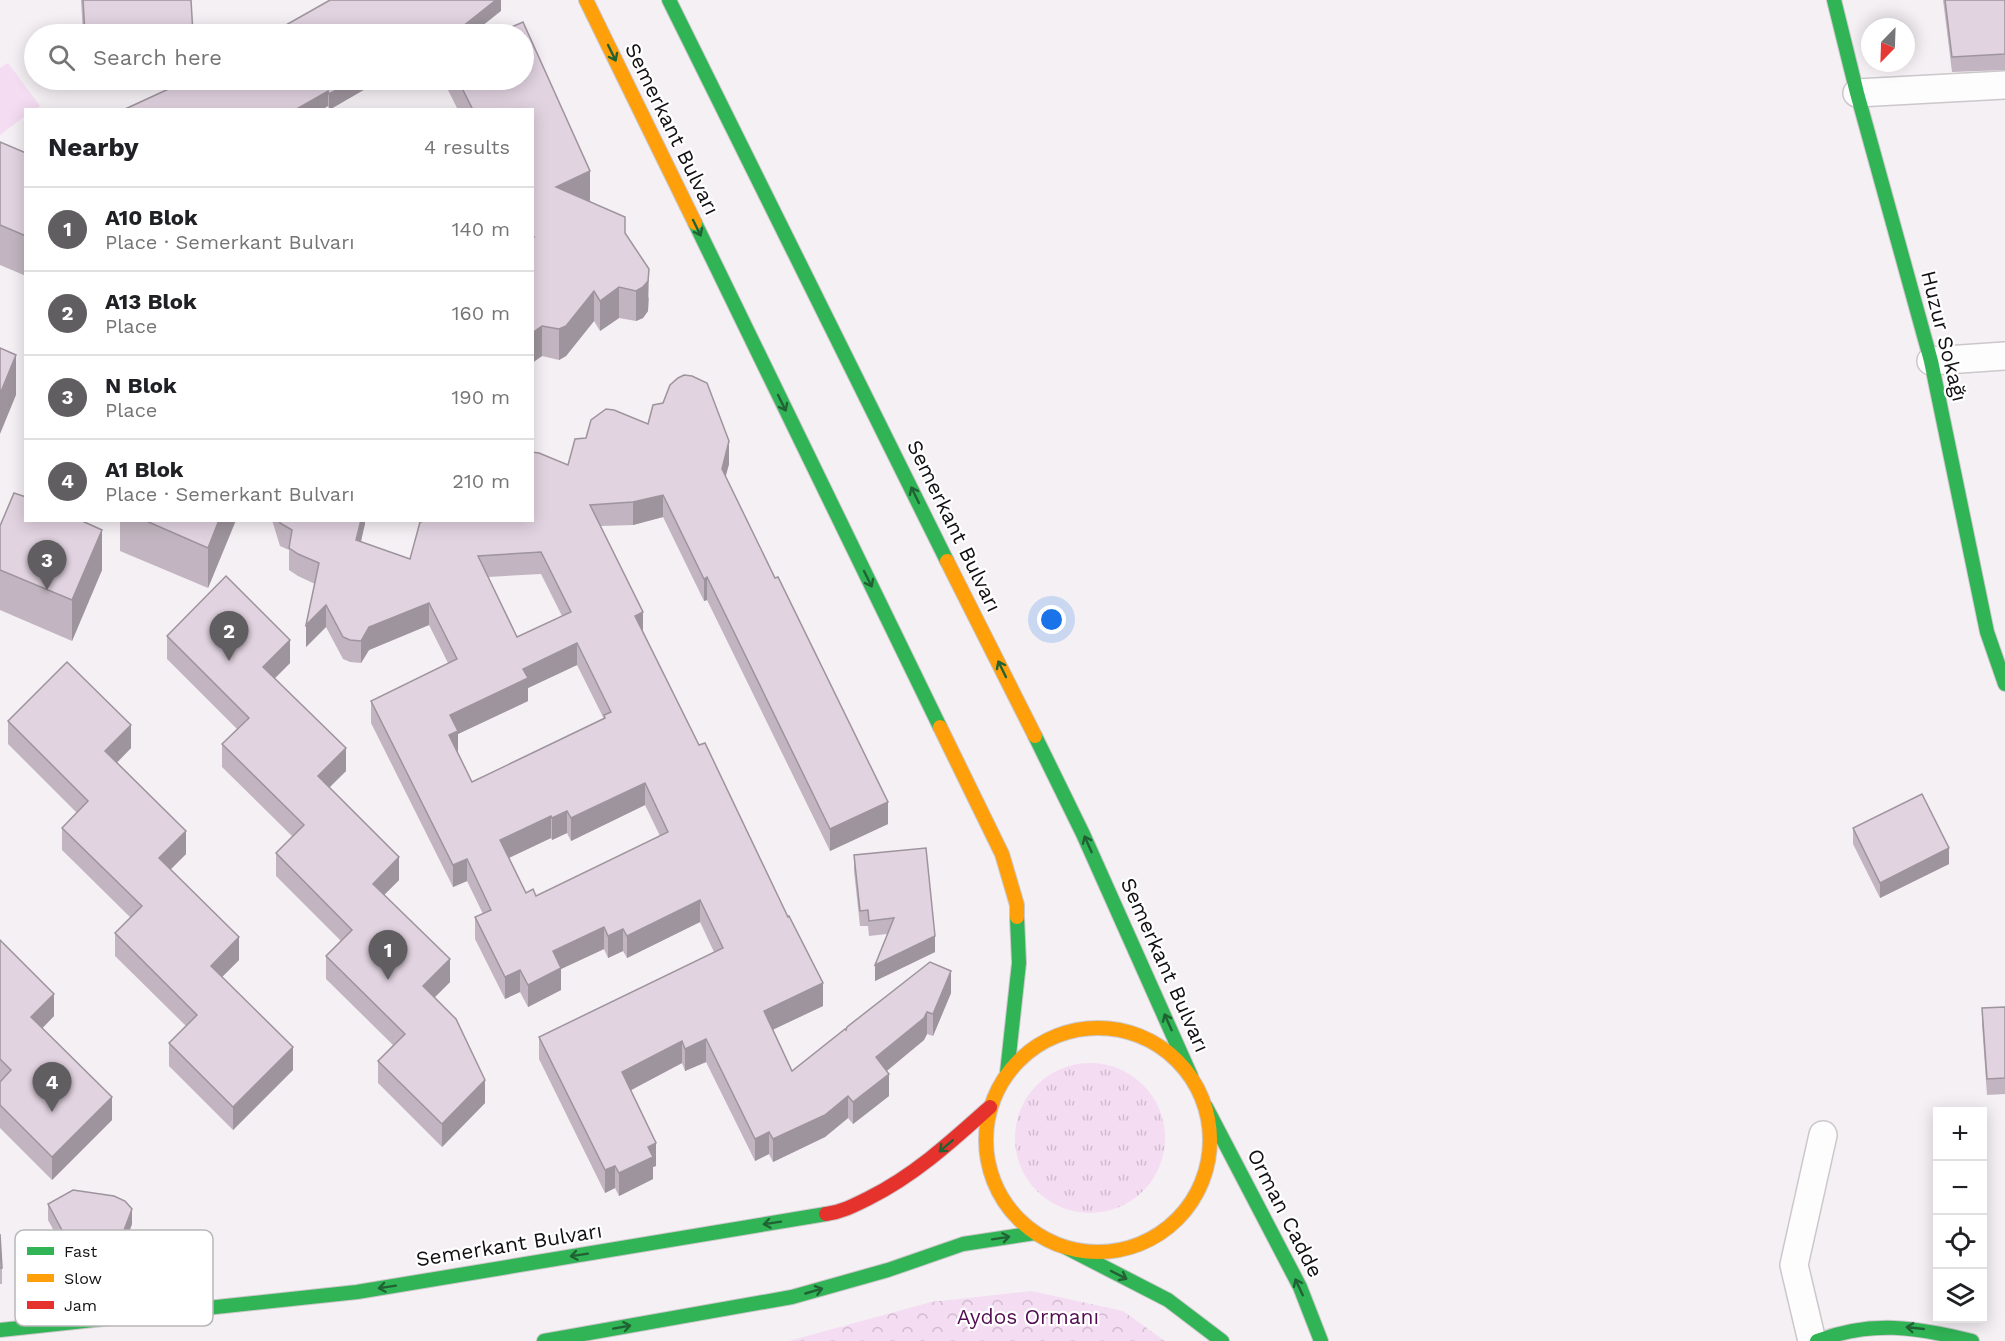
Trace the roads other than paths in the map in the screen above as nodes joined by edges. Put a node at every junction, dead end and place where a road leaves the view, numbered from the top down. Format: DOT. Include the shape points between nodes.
graph roads {
  1 [pos="586,0"];
  2 [pos="669,0"];
  3 [pos="1834,0"];
  4 [pos="2005,86"];
  5 [pos="1857,93"];
  6 [pos="2005,356"];
  7 [pos="1931,361"];
  8 [pos="1996,632"];
  9 [pos="2005,684"];
  10 [pos="1007,1073"];
  11 [pos="1191,1076"];
  12 [pos="990,1107"];
  13 [pos="1206,1107"];
  14 [pos="1823,1135"];
  15 [pos="1035,1233"];
  16 [pos="1067,1248"];
  17 [pos="213,1307"];
  18 [pos="38,1326"];
  19 [pos="0,1330"];
  20 [pos="544,1341"];
  21 [pos="1222,1341"];
  22 [pos="1321,1341"];
  23 [pos="1812,1341"];
  24 [pos="1817,1341"];
  25 [pos="1971,1341"];
  1 -- 10 [label="main road, Semerkant Bulvarı, one-way" via="1002,854 1017,905 1019,963"];
  11 -- 2 [label="main road, Semerkant Bulvarı, one-way" via="1083,834"];
  3 -- 5 [label="main road, Huzur Sokağı"];
  4 -- 5 [label="street"];
  5 -- 7 [label="main road, Huzur Sokağı"];
  6 -- 7 [label="street"];
  7 -- 8 [label="main road, Huzur Sokağı"];
  8 -- 9 [label="main road, Huzur Sokağı"];
  10 -- 11 [label="main road" via="1032,1048 1064,1032 1100,1027 1135,1033 1166,1050"];
  10 -- 12 [label="main road"];
  11 -- 13 [label="main road, Semerkant Bulvarı"];
  12 -- 15 [label="main road" via="985,1143 992,1178 1009,1209"];
  12 -- 17 [label="main road, Semerkant Bulvarı, one-way" via="896,1184 840,1212 357,1292"];
  13 -- 16 [label="main road" via="1211,1141 1206,1175 1190,1206 1166,1230 1135,1246 1102,1252"];
  22 -- 13 [label="main road, Orman Cadde, one-way" via="1300,1287"];
  14 -- 23 [label="street" via="1794,1265"];
  15 -- 16 [label="main road"];
  20 -- 15 [label="main road, one-way" via="792,1297 963,1244"];
  16 -- 21 [label="main road, one-way" via="1168,1300"];
  18 -- 19 [label="main road, Semerkant Bulvarı, one-way"];
  25 -- 24 [label="main road, one-way" via="1934,1330 1903,1327 1861,1328"];
}
